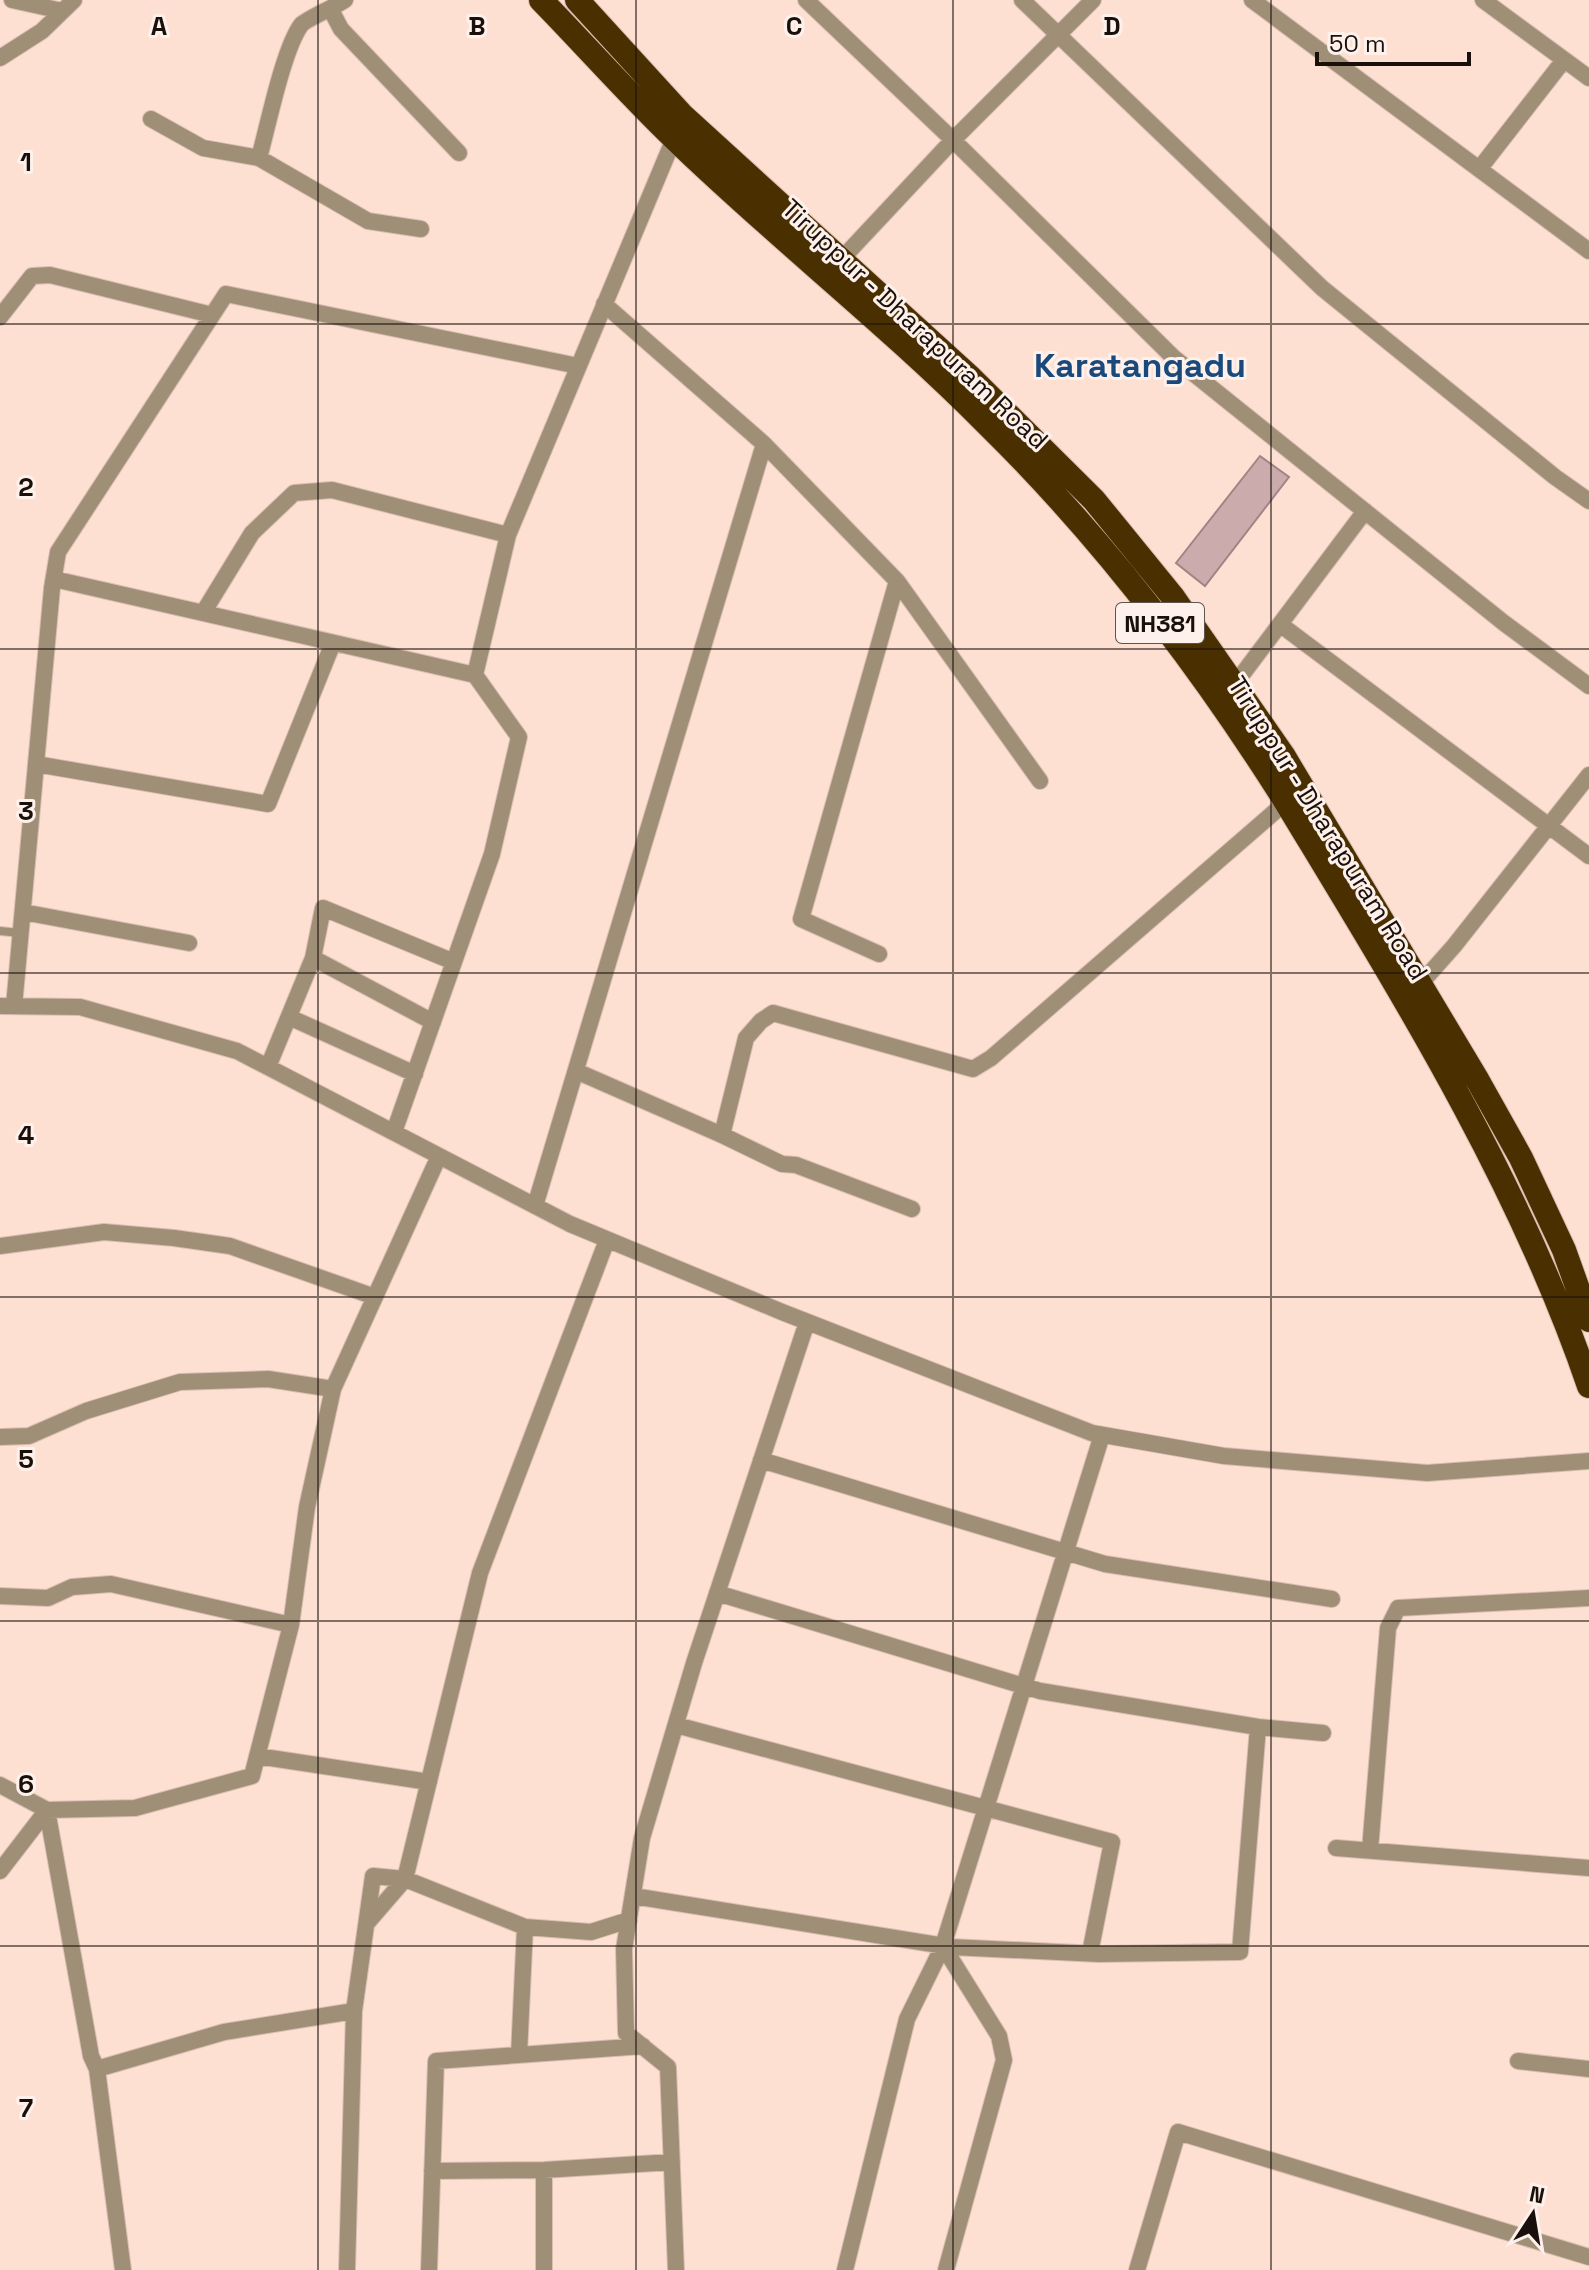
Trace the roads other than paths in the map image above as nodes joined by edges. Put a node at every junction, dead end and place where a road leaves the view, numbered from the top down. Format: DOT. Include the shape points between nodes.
graph roads {
  1 [pos="12,0"];
  2 [pos="541,0"];
  3 [pos="806,0"];
  4 [pos="1022,0"];
  5 [pos="1093,0"];
  6 [pos="1252,0"];
  7 [pos="1483,0"];
  8 [pos="588,4"];
  9 [pos="338,5"];
  10 [pos="68,6"];
  11 [pos="1059,36"];
  12 [pos="0,58"];
  13 [pos="1564,60"];
  14 [pos="1589,78"];
  15 [pos="151,119"];
  16 [pos="679,127"];
  17 [pos="953,140"];
  18 [pos="459,153"];
  19 [pos="259,158"];
  20 [pos="1480,168"];
  21 [pos="421,229"];
  22 [pos="1589,251"];
  23 [pos="834,267"];
  24 [pos="604,304"];
  25 [pos="212,315"];
  26 [pos="0,317"];
  27 [pos="578,366"];
  28 [pos="764,444"];
  29 [pos="1589,501"];
  30 [pos="1365,511"];
  31 [pos="508,535"];
  32 [pos="54,579"];
  33 [pos="897,581"];
  34 [pos="203,613"];
  35 [pos="1281,625"];
  36 [pos="333,643"];
  37 [pos="475,675"];
  38 [pos="1235,684"];
  39 [pos="1589,686"];
  40 [pos="36,764"];
  41 [pos="1589,775"];
  42 [pos="1040,781"];
  43 [pos="1286,802"];
  44 [pos="1548,825"];
  45 [pos="1589,856"];
  46 [pos="23,912"];
  47 [pos="0,931"];
  48 [pos="20,933"];
  49 [pos="189,943"];
  50 [pos="879,954"];
  51 [pos="313,958"];
  52 [pos="454,962"];
  53 [pos="1411,993"];
  54 [pos="7,1006"];
  55 [pos="289,1017"];
  56 [pos="433,1022"];
  57 [pos="268,1067"];
  58 [pos="576,1071"];
  59 [pos="415,1074"];
  60 [pos="394,1132"];
  61 [pos="722,1135"];
  62 [pos="439,1156"];
  63 [pos="535,1206"];
  64 [pos="912,1209"];
  65 [pos="607,1240"];
  66 [pos="0,1246"];
  67 [pos="375,1297"];
  68 [pos="1589,1320"];
  69 [pos="807,1322"];
  70 [pos="1589,1386"];
  71 [pos="333,1389"];
  72 [pos="1102,1435"];
  73 [pos="0,1437"];
  74 [pos="761,1460"];
  75 [pos="1589,1461"];
  76 [pos="1065,1552"];
  77 [pos="717,1593"];
  78 [pos="0,1596"];
  79 [pos="1589,1598"];
  80 [pos="1332,1599"];
  81 [pos="291,1625"];
  82 [pos="1023,1686"];
  83 [pos="676,1725"];
  84 [pos="1258,1727"];
  85 [pos="1323,1733"];
  86 [pos="257,1756"];
  87 [pos="429,1782"];
  88 [pos="0,1785"];
  89 [pos="986,1808"];
  90 [pos="47,1810"];
  91 [pos="1336,1848"];
  92 [pos="1370,1850"];
  93 [pos="1589,1868"];
  94 [pos="0,1871"];
  95 [pos="405,1879"];
  96 [pos="633,1896"];
  97 [pos="629,1920"];
  98 [pos="366,1924"];
  99 [pos="525,1927"];
  100 [pos="943,1946"];
  101 [pos="1090,1953"];
  102 [pos="354,2011"];
  103 [pos="643,2046"];
  104 [pos="519,2055"];
  105 [pos="1518,2061"];
  106 [pos="97,2069"];
  107 [pos="1589,2069"];
  108 [pos="672,2162"];
  109 [pos="544,2170"];
  110 [pos="432,2171"];
  111 [pos="1589,2257"];
  112 [pos="123,2270"];
  113 [pos="347,2270"];
  114 [pos="429,2270"];
  115 [pos="544,2270"];
  116 [pos="676,2270"];
  117 [pos="845,2270"];
  118 [pos="946,2270"];
  119 [pos="1137,2270"];
  1 -- 10 [label="street"];
  2 -- 16 [label="highway, Tiruppur - Dharapuram Road / NH381"];
  3 -- 17 [label="street"];
  4 -- 11 [label="street"];
  5 -- 11 [label="street"];
  6 -- 20 [label="street"];
  7 -- 13 [label="street"];
  8 -- 16 [label="highway, NH381"];
  9 -- 18 [label="street" via="341,29"];
  9 -- 19 [label="street" via="303,23 290,49"];
  10 -- 12 [label="street" via="42,31"];
  11 -- 17 [label="street"];
  11 -- 29 [label="street" via="1322,288"];
  13 -- 14 [label="street"];
  13 -- 20 [label="street"];
  15 -- 19 [label="street" via="203,148"];
  16 -- 23 [label="highway, Tiruppur - Dharapuram Road / NH381"];
  16 -- 24 [label="street"];
  17 -- 23 [label="street"];
  17 -- 30 [label="street" via="1173,357"];
  19 -- 21 [label="street" via="368,221"];
  20 -- 22 [label="street"];
  23 -- 38 [label="highway, NH381" via="971,378 1094,500"];
  23 -- 43 [label="highway, Tiruppur - Dharapuram Road / NH381" via="1087,531 1181,650"];
  24 -- 27 [label="street"];
  24 -- 28 [label="street"];
  25 -- 26 [label="street" via="50,275 32,276"];
  25 -- 27 [label="street" via="226,294"];
  25 -- 32 [label="street" via="58,552"];
  27 -- 31 [label="street"];
  28 -- 33 [label="street"];
  28 -- 58 [label="street"];
  30 -- 35 [label="street"];
  30 -- 39 [label="street"];
  31 -- 34 [label="street" via="332,490 294,493 252,533"];
  31 -- 37 [label="street"];
  32 -- 34 [label="street"];
  32 -- 40 [label="street"];
  33 -- 42 [label="street"];
  33 -- 50 [label="street" via="801,919"];
  34 -- 36 [label="street"];
  35 -- 38 [label="street"];
  35 -- 44 [label="street"];
  36 -- 37 [label="street"];
  36 -- 40 [label="street" via="268,804"];
  37 -- 52 [label="street" via="519,737 492,854"];
  38 -- 53 [label="highway, NH381" via="1283,755"];
  40 -- 46 [label="street"];
  41 -- 44 [label="street"];
  43 -- 53 [label="highway, Tiruppur - Dharapuram Road / NH381"];
  43 -- 61 [label="street" via="973,1069 773,1013 746,1038"];
  44 -- 45 [label="street"];
  44 -- 53 [label="street"];
  46 -- 48 [label="street"];
  46 -- 49 [label="street"];
  47 -- 48 [label="lane"];
  48 -- 54 [label="street"];
  51 -- 52 [label="street" via="323,908"];
  51 -- 55 [label="street"];
  51 -- 56 [label="street"];
  52 -- 56 [label="street"];
  53 -- 68 [label="highway, NH381" via="1478,1081 1521,1158 1564,1250"];
  53 -- 70 [label="highway, Tiruppur - Dharapuram Road / NH381" via="1566,1319"];
  54 -- 57 [label="street" via="80,1007 237,1051"];
  55 -- 57 [label="street"];
  55 -- 59 [label="street"];
  56 -- 59 [label="street"];
  57 -- 60 [label="street"];
  58 -- 61 [label="street"];
  58 -- 63 [label="street"];
  59 -- 60 [label="street"];
  60 -- 62 [label="street"];
  61 -- 64 [label="street" via="782,1164"];
  62 -- 63 [label="street"];
  62 -- 67 [label="street"];
  63 -- 65 [label="street"];
  65 -- 69 [label="street"];
  65 -- 87 [label="street" via="480,1573"];
  66 -- 67 [label="street" via="104,1232 174,1238 230,1246"];
  67 -- 71 [label="street"];
  69 -- 72 [label="street"];
  69 -- 74 [label="street"];
  71 -- 73 [label="street" via="268,1379 180,1382 86,1411 29,1436"];
  71 -- 81 [label="street" via="307,1507"];
  72 -- 75 [label="street" via="1224,1456 1427,1473"];
  72 -- 76 [label="street"];
  74 -- 76 [label="street"];
  74 -- 77 [label="street"];
  76 -- 80 [label="street" via="1105,1564"];
  76 -- 82 [label="street"];
  77 -- 82 [label="street"];
  77 -- 83 [label="street"];
  78 -- 81 [label="street" via="48,1598 72,1587 111,1584"];
  79 -- 92 [label="street" via="1398,1608 1388,1628"];
  81 -- 86 [label="street"];
  82 -- 84 [label="street"];
  82 -- 89 [label="street"];
  83 -- 89 [label="street"];
  83 -- 96 [label="street" via="642,1838"];
  84 -- 85 [label="street"];
  84 -- 101 [label="street" via="1240,1952"];
  86 -- 87 [label="street"];
  86 -- 90 [label="street" via="252,1776 135,1808"];
  87 -- 95 [label="street"];
  88 -- 90 [label="street"];
  89 -- 100 [label="street"];
  89 -- 101 [label="street" via="1112,1842"];
  90 -- 94 [label="street"];
  90 -- 106 [label="street"];
  91 -- 92 [label="street"];
  92 -- 93 [label="street"];
  95 -- 98 [label="street"];
  95 -- 98 [label="street" via="373,1876"];
  95 -- 99 [label="street"];
  96 -- 97 [label="street"];
  96 -- 100 [label="street"];
  97 -- 99 [label="street" via="591,1932"];
  97 -- 103 [label="street" via="624,1949 626,2033"];
  98 -- 102 [label="street"];
  99 -- 104 [label="street"];
  100 -- 101 [label="street"];
  100 -- 117 [label="street" via="907,2019"];
  100 -- 118 [label="street" via="999,2036 1004,2060"];
  102 -- 106 [label="street" via="224,2032"];
  102 -- 113 [label="street"];
  103 -- 104 [label="street"];
  103 -- 108 [label="street" via="668,2067"];
  104 -- 110 [label="street" via="436,2061"];
  105 -- 107 [label="street"];
  106 -- 112 [label="street"];
  108 -- 109 [label="street"];
  108 -- 116 [label="street"];
  109 -- 110 [label="street"];
  109 -- 115 [label="street"];
  110 -- 114 [label="street"];
  111 -- 119 [label="street" via="1178,2132"];
}
